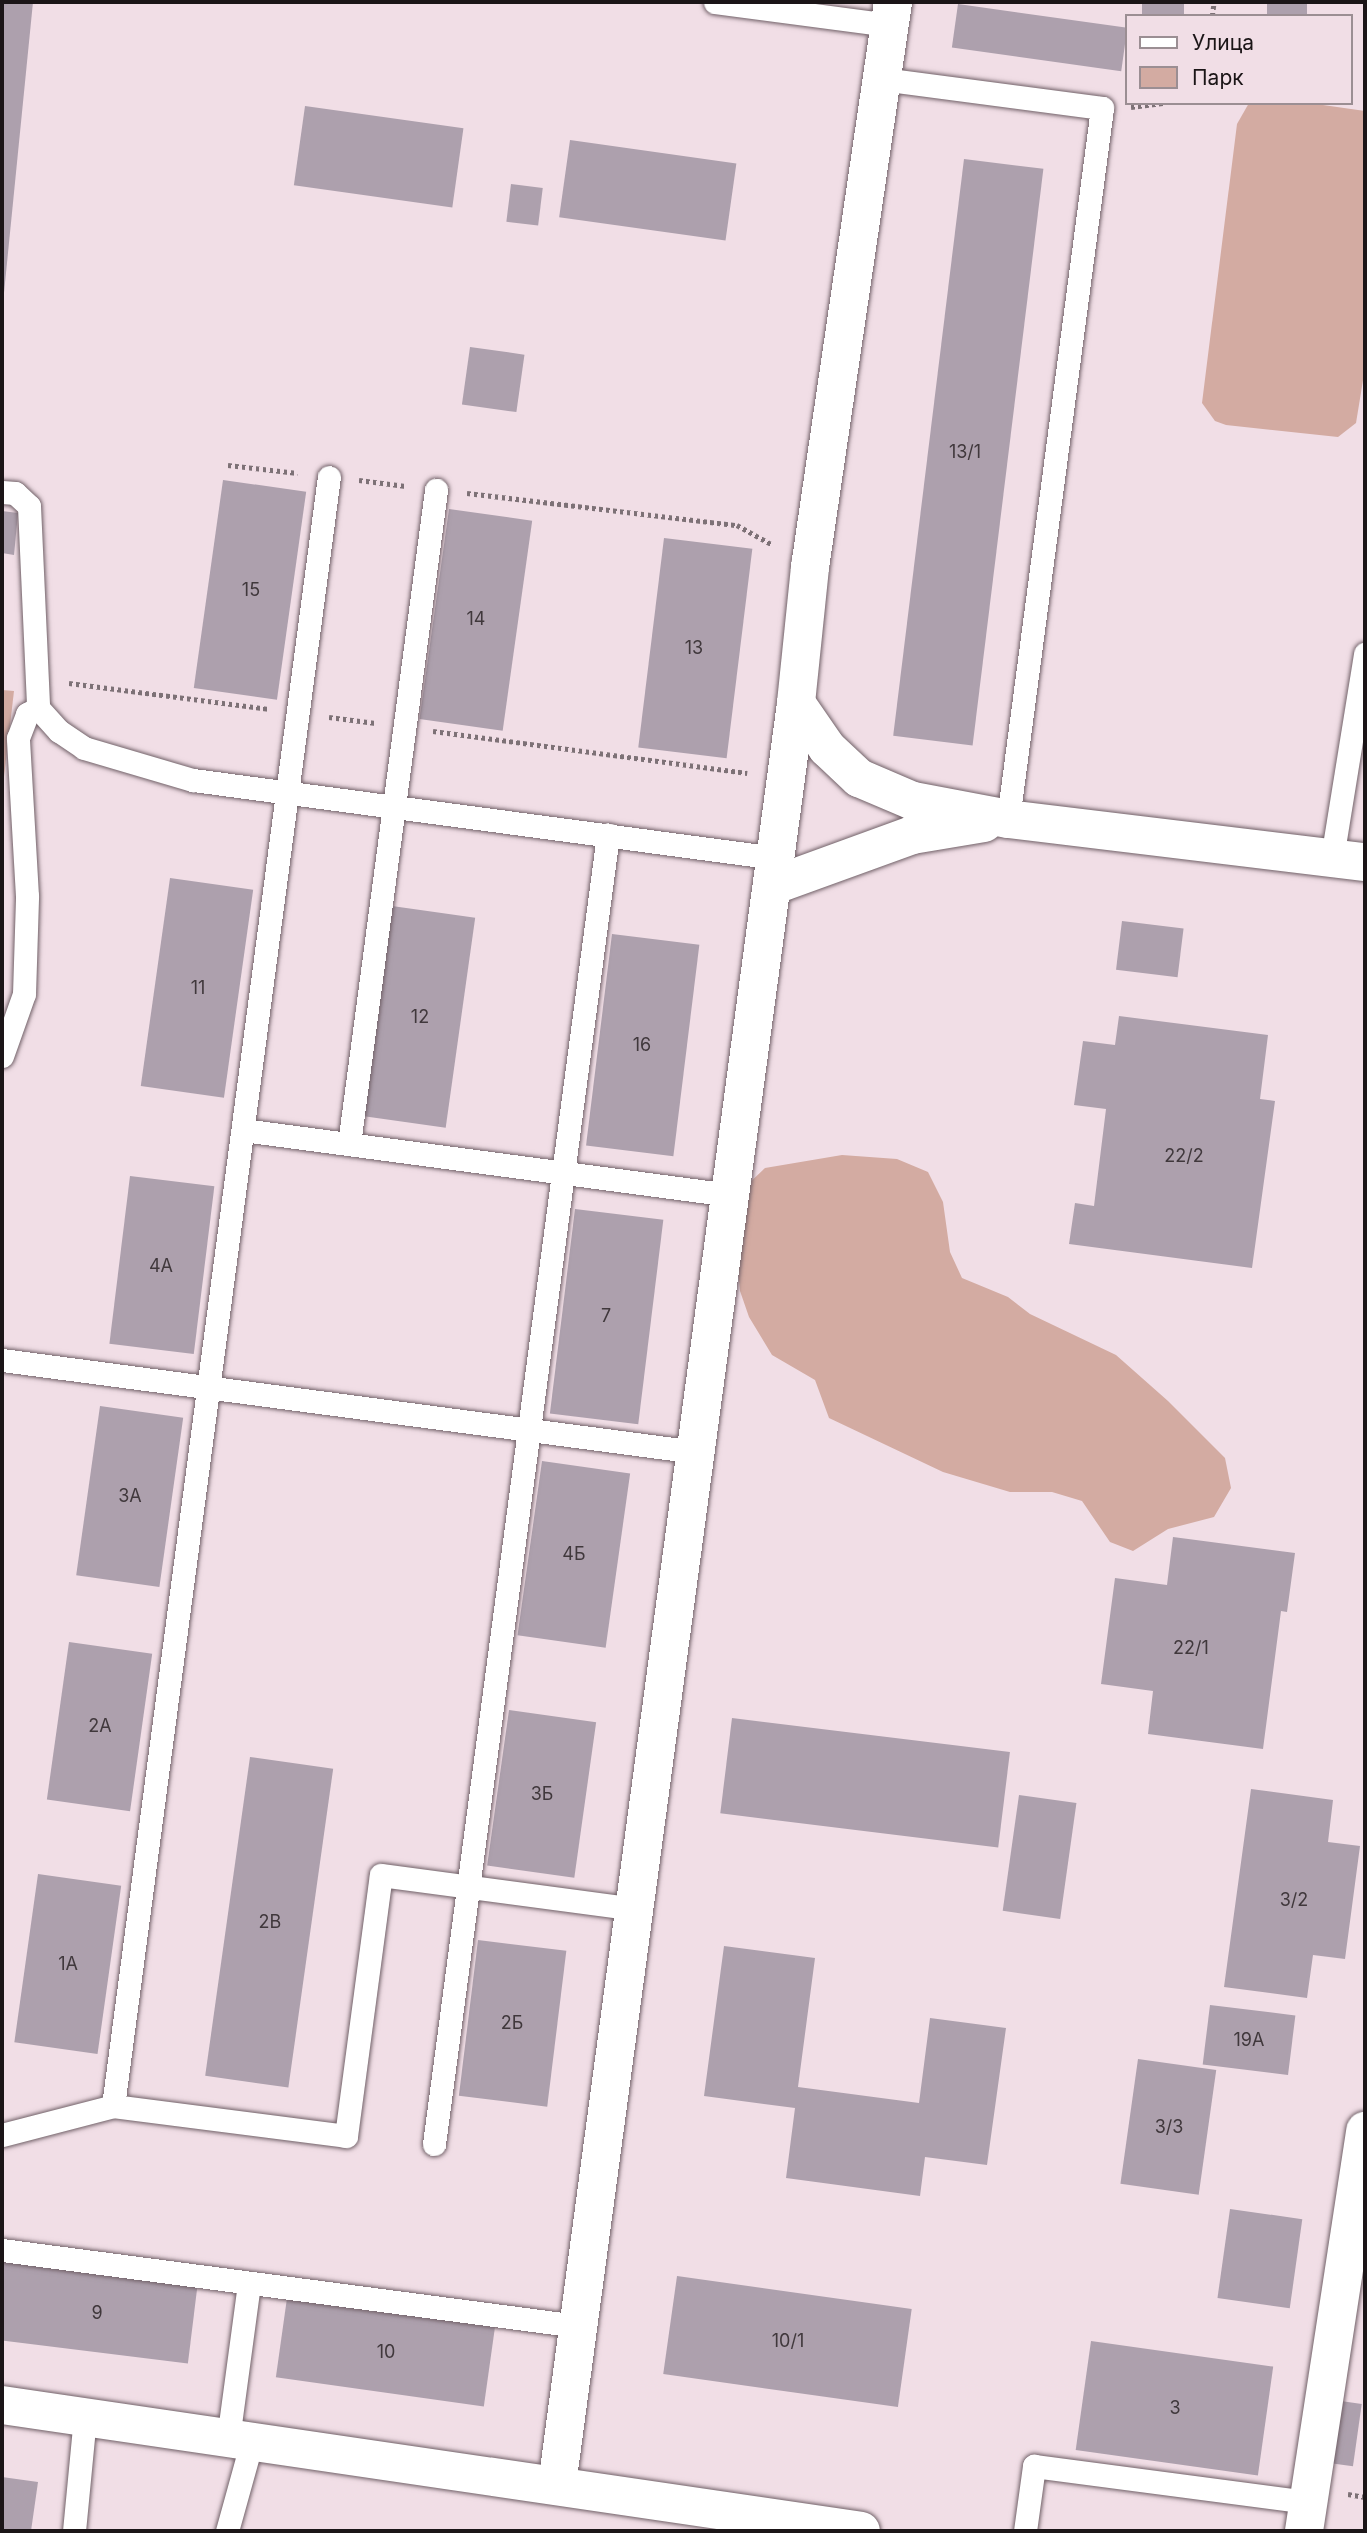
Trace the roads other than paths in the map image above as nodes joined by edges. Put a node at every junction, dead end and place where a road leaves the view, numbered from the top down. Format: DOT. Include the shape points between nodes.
graph roads {
  1 [pos="715,2"];
  2 [pos="891,14"];
  3 [pos="882,79"];
  4 [pos="329,477"];
  5 [pos="436,490"];
  6 [pos="2,492"];
  7 [pos="1365,654"];
  8 [pos="796,703"];
  9 [pos="38,708"];
  10 [pos="288,793"];
  11 [pos="393,807"];
  12 [pos="1008,819"];
  13 [pos="608,835"];
  14 [pos="1349,860"];
  15 [pos="774,872"];
  16 [pos="2,1056"];
  17 [pos="243,1130"];
  18 [pos="349,1144"];
  19 [pos="563,1173"];
  20 [pos="730,1195"];
  21 [pos="2,1360"];
  22 [pos="208,1387"];
  23 [pos="529,1430"];
  24 [pos="696,1452"];
  25 [pos="468,1887"];
  26 [pos="635,1909"];
  27 [pos="113,2106"];
  28 [pos="1365,2131"];
  29 [pos="2,2135"];
  30 [pos="434,2144"];
  31 [pos="2,2250"];
  32 [pos="249,2283"];
  33 [pos="578,2326"];
  34 [pos="2,2405"];
  35 [pos="85,2417"];
  36 [pos="240,2440"];
  37 [pos="557,2485"];
  38 [pos="1306,2516"];
  39 [pos="74,2531"];
  40 [pos="227,2531"];
  41 [pos="862,2531"];
  42 [pos="1025,2531"];
  1 -- 2 [label="lane"];
  2 -- 3 [label="street"];
  3 -- 8 [label="street" via="810,567"];
  3 -- 12 [label="lane" via="1102,108"];
  4 -- 10 [label="lane"];
  5 -- 11 [label="lane"];
  6 -- 9 [label="lane" via="15,493 29,506"];
  7 -- 14 [label="lane"];
  8 -- 12 [label="street" via="827,748 859,778 913,801"];
  8 -- 15 [label="street"];
  9 -- 10 [label="lane" via="59,731 84,748 193,780"];
  9 -- 16 [label="lane" via="27,714 18,738 27,896 24,994"];
  10 -- 11 [label="lane"];
  10 -- 17 [label="lane"];
  11 -- 13 [label="lane"];
  11 -- 18 [label="lane"];
  12 -- 14 [label="street"];
  12 -- 15 [label="street" via="912,835"];
  13 -- 15 [label="lane"];
  13 -- 19 [label="lane"];
  15 -- 20 [label="street"];
  17 -- 18 [label="lane"];
  17 -- 22 [label="lane"];
  18 -- 19 [label="lane"];
  19 -- 20 [label="lane"];
  19 -- 23 [label="lane"];
  20 -- 24 [label="street"];
  21 -- 22 [label="lane"];
  22 -- 23 [label="lane"];
  22 -- 27 [label="lane"];
  23 -- 24 [label="lane"];
  23 -- 25 [label="lane"];
  24 -- 26 [label="street"];
  25 -- 26 [label="lane"];
  25 -- 27 [label="lane" via="381,1875 346,2136"];
  25 -- 30 [label="lane"];
  26 -- 33 [label="street"];
  27 -- 29 [label="lane"];
  28 -- 38 [label="street"];
  31 -- 32 [label="lane"];
  32 -- 33 [label="lane"];
  32 -- 36 [label="lane"];
  33 -- 37 [label="street"];
  34 -- 35 [label="street"];
  35 -- 36 [label="street"];
  35 -- 39 [label="lane"];
  36 -- 37 [label="street"];
  36 -- 40 [label="lane"];
  37 -- 41 [label="street"];
  38 -- 42 [label="lane" via="1034,2466"];
}
